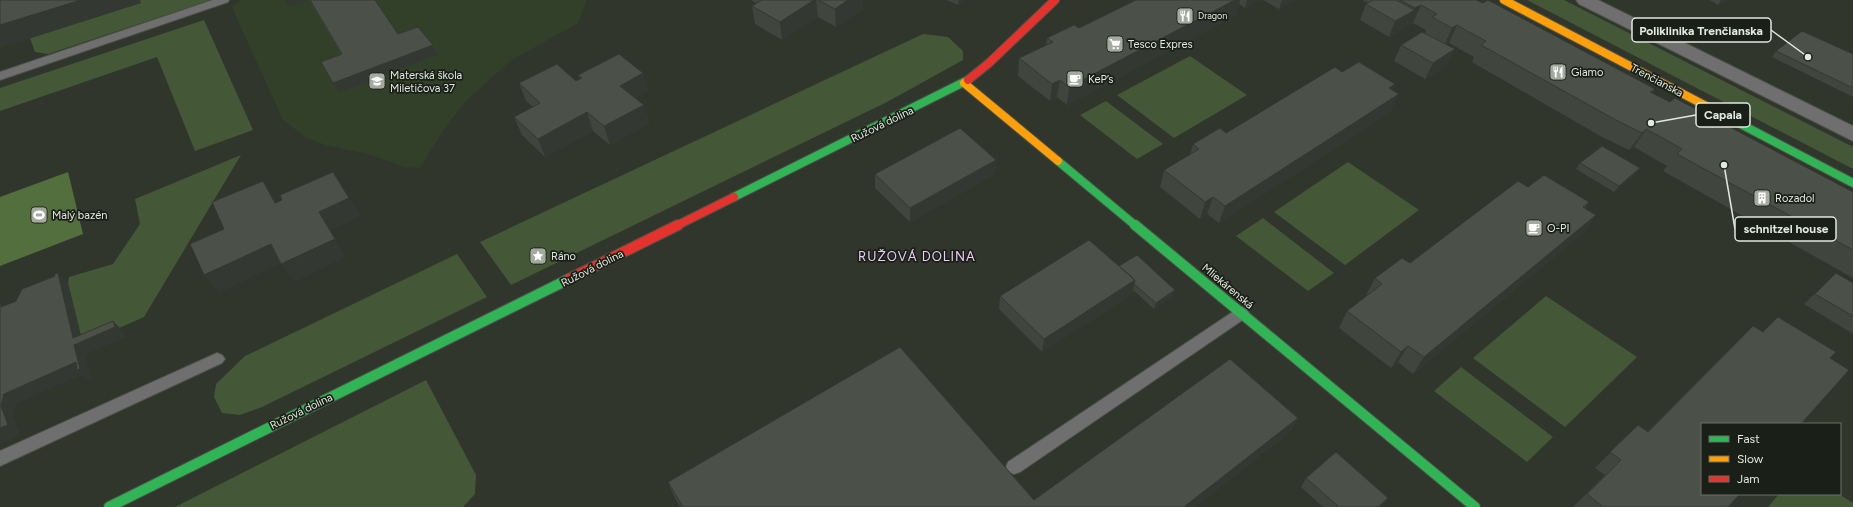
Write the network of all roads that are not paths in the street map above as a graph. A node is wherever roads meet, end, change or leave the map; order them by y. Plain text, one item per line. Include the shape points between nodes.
1 (224, 0) edge
2 (1055, 0) edge
3 (1504, 0) edge
4 (1585, 0) edge
5 (0, 76) edge
6 (964, 83) junction
7 (1853, 134) edge
8 (1853, 183) edge
9 (1242, 313) junction
10 (217, 359) dead end
11 (0, 458) edge
12 (1014, 467) dead end
13 (109, 507) edge
14 (1475, 507) edge

1 - 5 lane
2 - 6 street, Ružová dolina via 989,64
3 - 8 street, Trenčianska
4 - 7 street
6 - 9 street, Mliekárenská
6 - 13 street, Ružová dolina
9 - 12 lane
9 - 14 street, Mliekárenská
10 - 11 lane

